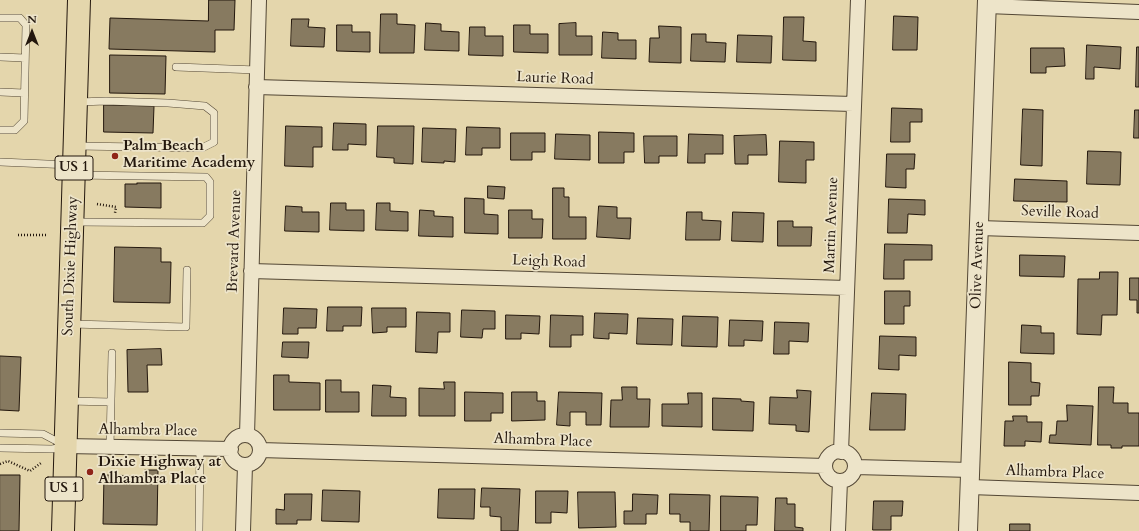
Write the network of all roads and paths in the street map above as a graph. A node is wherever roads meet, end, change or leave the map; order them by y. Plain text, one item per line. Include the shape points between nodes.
1 (79, 0) edge
2 (259, 0) edge
3 (858, 0) edge
4 (987, 3) edge
5 (1139, 12) edge
6 (0, 18) edge
7 (0, 57) edge
8 (25, 58) junction
9 (176, 68) dead end
10 (257, 70) junction
11 (256, 87) junction
12 (0, 92) edge
13 (24, 93) junction
14 (76, 102) junction
15 (853, 104) junction
16 (0, 130) edge
17 (0, 162) edge
18 (74, 162) junction
19 (97, 204) dead end
20 (115, 214) dead end
21 (73, 222) junction
22 (979, 228) junction
23 (1139, 232) edge
24 (18, 235) dead end
25 (48, 235) dead end
26 (187, 270) dead end
27 (251, 271) junction
28 (847, 288) junction
29 (69, 324) junction
30 (112, 353) dead end
31 (67, 401) junction
32 (111, 402) junction
33 (0, 433) edge
34 (247, 435) junction
35 (66, 446) junction
36 (110, 447) junction
37 (0, 448) edge
38 (200, 449) junction
39 (231, 449) junction
40 (260, 450) junction
41 (841, 452) junction
42 (0, 464) edge
43 (41, 464) dead end
44 (245, 465) junction
45 (825, 466) junction
46 (855, 467) junction
47 (970, 479) junction
48 (840, 481) junction
49 (1139, 493) edge
50 (63, 531) edge
51 (199, 531) edge
52 (243, 531) edge
53 (838, 531) edge
54 (968, 531) edge

1 - 14 main road, South Dixie Highway / US 1
2 - 10 street, Brevard Avenue
3 - 15 street, Martin Avenue
4 - 5 street
4 - 22 street, Olive Avenue
6 - 8 lane via 20,18 26,25
7 - 8 lane
8 - 13 lane
9 - 10 lane
10 - 11 street, Brevard Avenue
11 - 15 street, Laurie Road
11 - 27 street, Brevard Avenue
12 - 13 lane
13 - 16 lane via 24,121 15,130
14 - 18 main road, South Dixie Highway / US 1
14 - 18 lane via 168,102 205,106 214,113 214,142 202,148
15 - 28 street, Martin Avenue
17 - 18 lane
18 - 21 main road, South Dixie Highway / US 1
18 - 21 lane via 206,177 210,182 210,216 203,223
19 - 20 path via 116,207
21 - 29 main road, South Dixie Highway / US 1
22 - 23 street, Seville Road
22 - 47 street, Olive Avenue
24 - 25 path
26 - 29 lane via 186,327
27 - 28 street, Leigh Road
27 - 34 street, Brevard Avenue
28 - 41 street, Martin Avenue
29 - 31 main road, South Dixie Highway / US 1
30 - 32 lane
31 - 32 lane
31 - 35 main road, South Dixie Highway / US 1
32 - 36 lane
33 - 35 lane via 44,434
34 - 39 street via 234,441
34 - 40 street via 258,442
35 - 36 street, Alhambra Place
35 - 37 lane via 52,449
35 - 50 main road, South Dixie Highway / US 1
36 - 38 street, Alhambra Place
38 - 39 street, Alhambra Place
38 - 51 lane
39 - 44 street via 233,458
40 - 44 street via 260,455 254,462
40 - 45 street, Alhambra Place
41 - 45 street via 830,456
41 - 46 street via 853,458
42 - 43 path via 8,461 30,471
44 - 52 street
45 - 48 street via 828,475
46 - 47 street, Alhambra Place
46 - 48 street via 848,479
47 - 49 street, Alhambra Place
47 - 54 street, Olive Avenue
48 - 53 street

